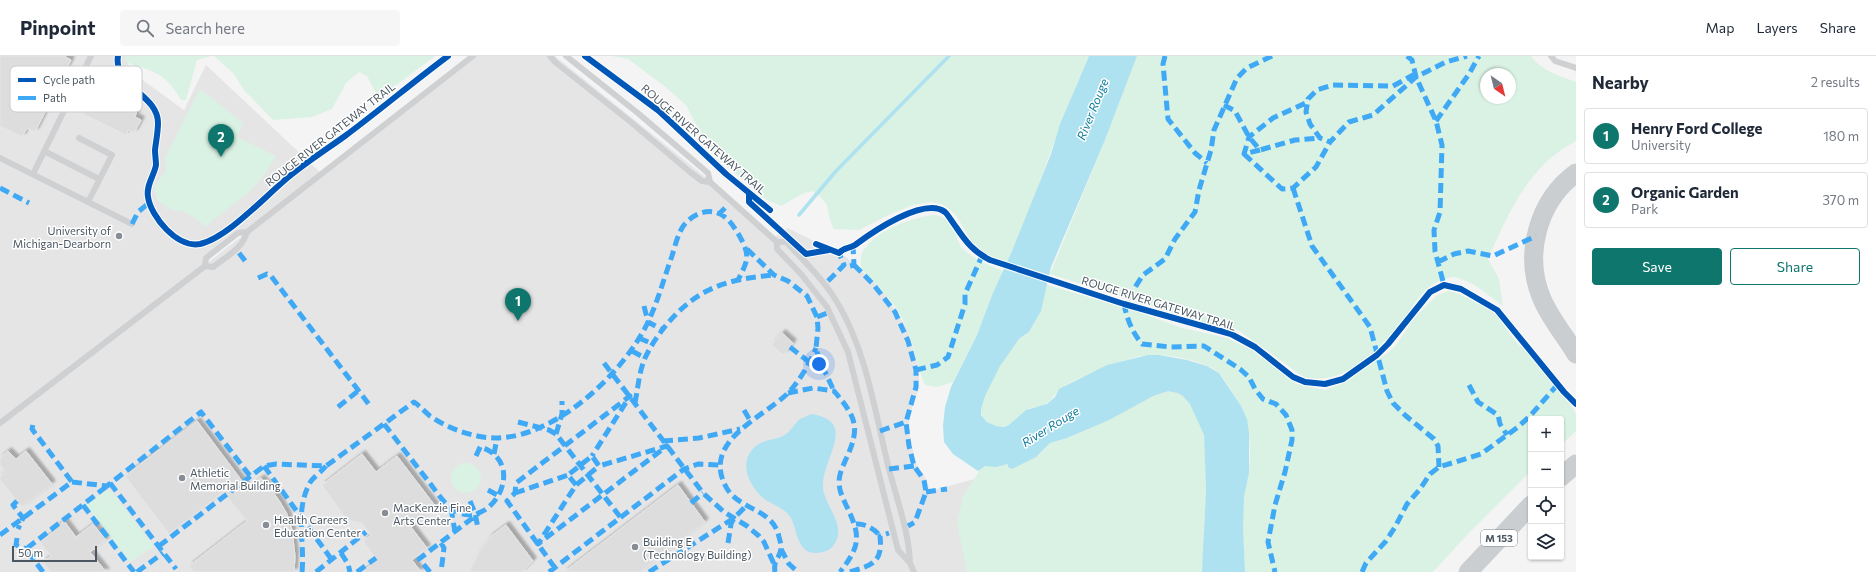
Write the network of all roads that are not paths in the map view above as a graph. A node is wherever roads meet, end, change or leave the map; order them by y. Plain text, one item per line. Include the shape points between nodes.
1 (91, 56) edge
2 (474, 56) edge
3 (550, 56) edge
4 (566, 56) edge
5 (1551, 56) edge
6 (86, 66) edge
7 (1576, 68) edge
8 (63, 112) edge
9 (79, 138) dead end
10 (44, 151) junction
11 (0, 158) edge
12 (1576, 173) edge
13 (33, 174) junction
14 (99, 179) junction
15 (710, 182) junction
16 (88, 202) junction
17 (132, 224) dead end
18 (247, 232) junction
19 (777, 242) junction
20 (205, 266) junction
21 (1576, 354) edge
22 (0, 423) edge
23 (1528, 508) edge
24 (910, 564) junction
25 (914, 572) edge
26 (1468, 572) edge

1 - 6 lane
2 - 18 lane
3 - 15 lane via 690,172 702,181
4 - 15 lane via 708,173
5 - 7 lane via 1555,61
8 - 10 lane
9 - 14 lane via 112,155
10 - 13 lane
10 - 14 lane
11 - 13 lane
12 - 21 main road via 1563,184 1546,206 1536,236 1534,262 1542,301
13 - 16 lane
14 - 16 lane
15 - 19 lane
16 - 17 lane
18 - 20 lane via 238,233 206,258
18 - 20 lane via 245,241 236,249 213,267
19 - 24 lane via 777,249 827,307 848,352 898,550
19 - 24 lane via 786,242 810,267 837,301 849,325 867,375 910,546
20 - 22 lane
23 - 26 main road, M 153
24 - 25 lane

